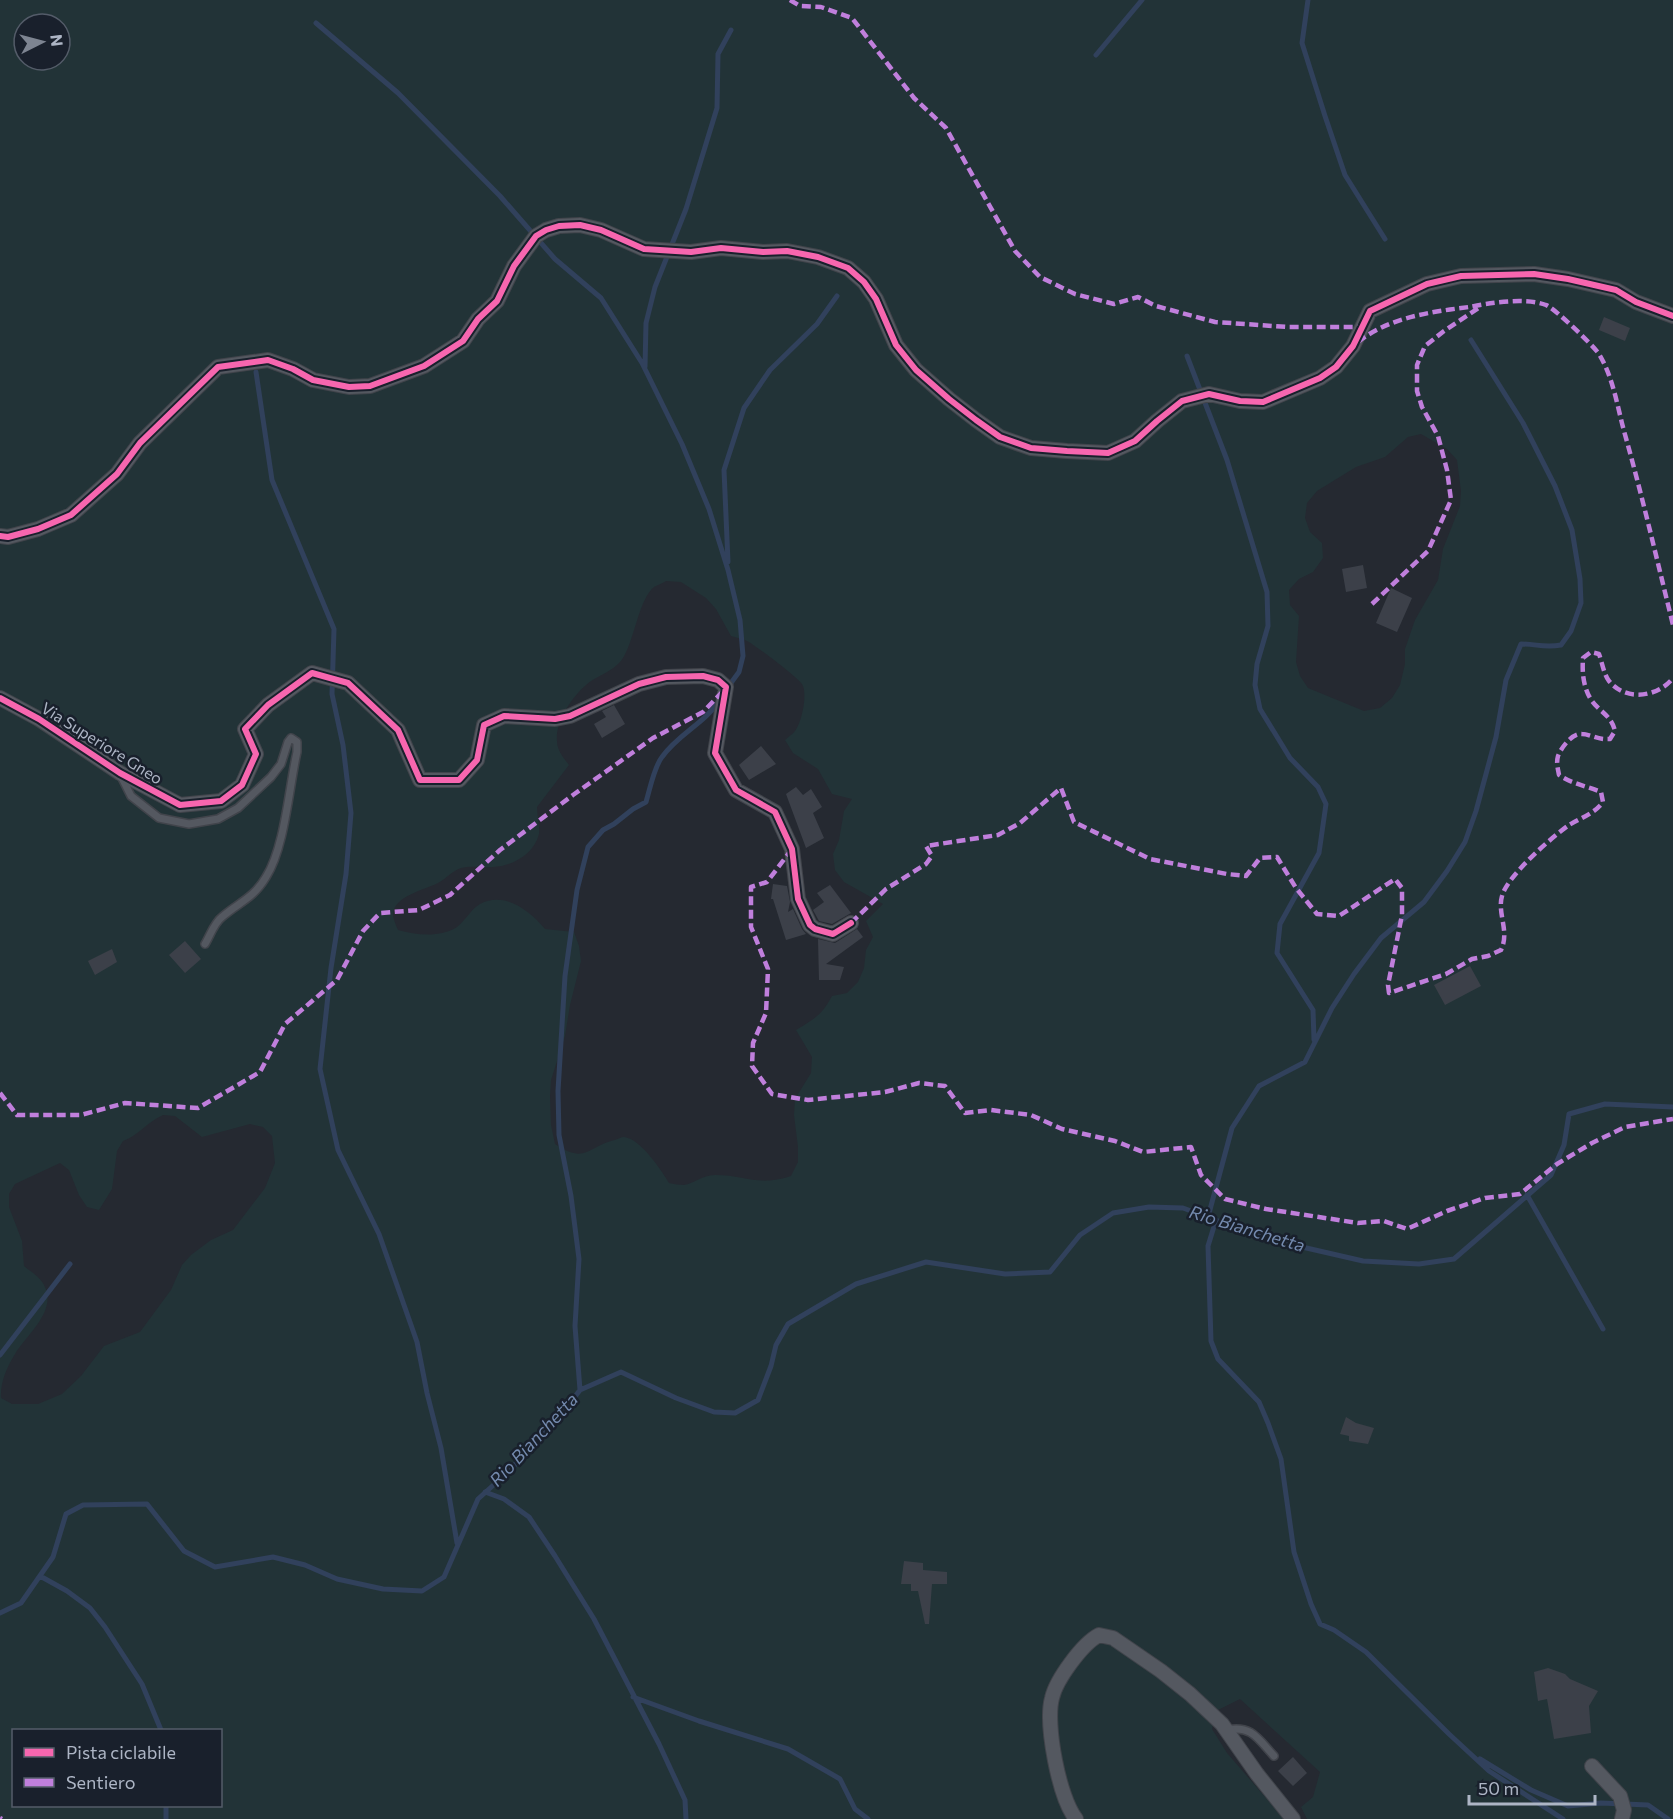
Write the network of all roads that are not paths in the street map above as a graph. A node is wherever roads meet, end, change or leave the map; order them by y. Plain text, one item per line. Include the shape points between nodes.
1 (1673, 316) edge
2 (0, 536) edge
3 (0, 699) edge
4 (120, 773) junction
5 (851, 923) dead end
6 (205, 944) dead end
7 (1227, 1730) junction
8 (1274, 1756) dead end
9 (1592, 1767) dead end
10 (1076, 1819) edge
11 (1293, 1819) edge
12 (1622, 1819) edge

1 - 2 street via 1616,290 1568,279 1534,274 1461,276 1427,284 1370,311 1353,346 1336,367 1320,378 1263,402 1209,394 1182,401 1135,441 1108,453 1066,452 1030,448 1000,437 949,399 916,370 896,345 876,299 848,268 787,251 644,249 602,230 559,226 536,236 514,266 497,301 477,319 463,341 424,366 370,386 349,387 313,380 268,360 218,367 140,443 117,474 71,515 39,529
3 - 4 street, Via Superiore Gneo via 39,719
4 - 5 street, Via Superiore Gneo via 180,805 221,801 242,785 256,754 245,729 268,705 312,673 348,683 398,730 420,780 459,780 477,760 484,724 504,716 570,716 639,684 666,677 703,676 726,687 715,753 736,790 775,812 792,849 798,899 810,925 833,934
4 - 6 lane, Via Superiore Gneo via 131,796 159,818 189,824 218,819 256,792 280,764 291,738 297,742 277,852 267,877 249,898 220,917
7 - 8 lane via 1251,1732
7 - 10 street via 1190,1694 1113,1638 1099,1635 1092,1639 1056,1686 1049,1710 1063,1795
7 - 11 street
9 - 12 street via 1620,1796

